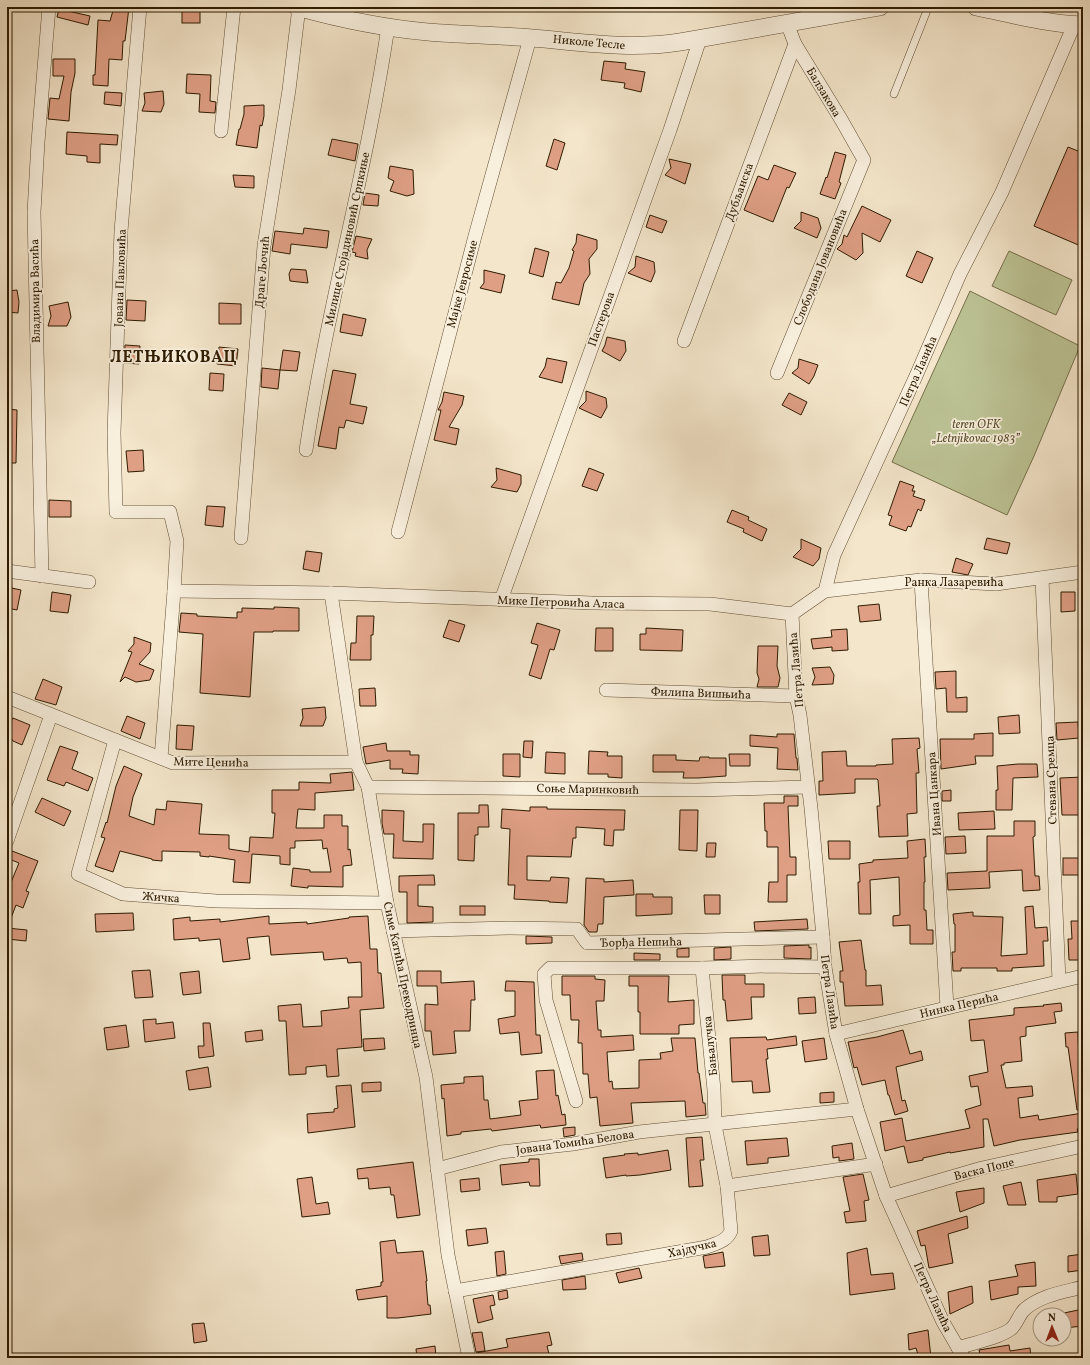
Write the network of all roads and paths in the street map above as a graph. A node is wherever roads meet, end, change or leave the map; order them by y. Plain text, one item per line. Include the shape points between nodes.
1 (50, 7) edge
2 (140, 7) edge
3 (234, 7) edge
4 (298, 7) edge
5 (880, 7) edge
6 (928, 7) edge
7 (976, 7) edge
8 (787, 23) junction
9 (1079, 25) edge
10 (388, 27) junction
11 (530, 38) junction
12 (700, 39) junction
13 (795, 44) junction
14 (894, 94) dead end
15 (221, 131) dead end
16 (864, 160) joint
17 (684, 341) dead end
18 (776, 373) dead end
19 (306, 450) dead end
20 (398, 532) dead end
21 (241, 538) dead end
22 (7, 571) edge
23 (1083, 572) edge
24 (42, 576) junction
25 (1042, 578) junction
26 (921, 580) junction
27 (89, 582) dead end
28 (174, 591) junction
29 (825, 591) junction
30 (331, 593) junction
31 (501, 600) junction
32 (792, 614) junction
33 (606, 690) dead end
34 (796, 696) junction
35 (7, 697) edge
36 (51, 715) junction
37 (115, 740) junction
38 (160, 758) junction
39 (356, 762) junction
40 (368, 787) junction
41 (808, 787) junction
42 (7, 841) edge
43 (387, 903) junction
44 (393, 930) junction
45 (824, 937) junction
46 (702, 968) junction
47 (825, 968) junction
48 (1083, 976) edge
49 (1059, 981) junction
50 (947, 1008) junction
51 (836, 1034) junction
52 (576, 1101) dead end
53 (857, 1109) junction
54 (715, 1125) junction
55 (1083, 1146) edge
56 (876, 1164) junction
57 (438, 1169) junction
58 (727, 1186) junction
59 (886, 1196) junction
60 (1083, 1287) edge
61 (455, 1291) junction
62 (961, 1353) edge
63 (469, 1358) edge

1 - 24 street, Владимира Васића via 34,218
2 - 28 street, Јована Павловића via 121,231 114,433 116,512 170,512 177,541
3 - 15 street
4 - 10 street, Николе Тесле
4 - 21 street, Драге Љочић via 264,246
5 - 8 street, Николе Тесле
6 - 14 lane
7 - 9 street
8 - 12 street, Николе Тесле
8 - 13 street, Балзакова
9 - 29 street, Петра Лазића via 1002,192 960,274 834,556
10 - 11 street, Николе Тесле
10 - 19 street, Милице Стојадиновић Српкиње via 375,106 341,262
11 - 12 street, Николе Тесле via 627,46 664,45
11 - 20 street, Мајке Јевросиме via 475,236
12 - 31 street, Пастерова via 670,130
13 - 16 street, Балзакова
13 - 17 street, Дубљанска
16 - 18 street, Слободана Јовановића
22 - 24 street
23 - 25 street, Ранка Лазаревића
24 - 27 street
25 - 26 street, Ранка Лазаревића via 996,584
25 - 49 street, Стевана Сремца
26 - 29 street, Ранка Лазаревића
26 - 50 street, Ивана Цанкара
28 - 30 street, Мике Петровића Аласа
28 - 38 street
29 - 32 street
30 - 31 street, Мике Петровића Аласа
30 - 39 street, Симе Катића Прекодринца
31 - 32 street, Мике Петровића Аласа via 710,604
32 - 34 street, Петра Лазића
33 - 34 street, Филипа Вишњића
34 - 41 street, Петра Лазића
35 - 36 street, Мите Ценића
36 - 37 street, Мите Ценића
36 - 42 street
37 - 38 street, Мите Ценића
37 - 43 street, Жичка via 78,874 123,894 216,901
38 - 39 street, Мите Ценића via 173,763
39 - 40 street, Симе Катића Прекодринца
40 - 41 street, Соње Маринковић via 688,790
40 - 43 street, Симе Катића Прекодринца
41 - 45 street, Петра Лазића
43 - 44 street, Симе Катића Прекодринца
44 - 45 street, Ђорђа Нешића via 577,929 587,943
44 - 57 street, Симе Катића Прекодринца via 426,1077
45 - 47 street, Петра Лазића
46 - 47 street
46 - 52 street via 550,968 544,974 546,1000
46 - 54 street, Бањалучка
47 - 51 street, Петра Лазића
48 - 49 street, Нинка Перића
49 - 50 street, Нинка Перића
50 - 51 street, Нинка Перића
51 - 53 street, Петра Лазића
53 - 54 street, Јована Томића Белова
53 - 56 street, Петра Лазића
54 - 57 street, Јована Томића Белова via 639,1132 573,1144 502,1152
54 - 58 street, Бањалучка
55 - 59 street, Васка Попе via 982,1168
56 - 58 street
56 - 59 street, Петра Лазића
57 - 61 street, Симе Катића Прекодринца
58 - 61 street, Хајдучка via 731,1231 729,1236 718,1242
59 - 62 street, Петра Лазића via 942,1322
60 - 62 street via 1031,1304 1023,1310 1012,1328
61 - 63 street, Симе Катића Прекодринца

